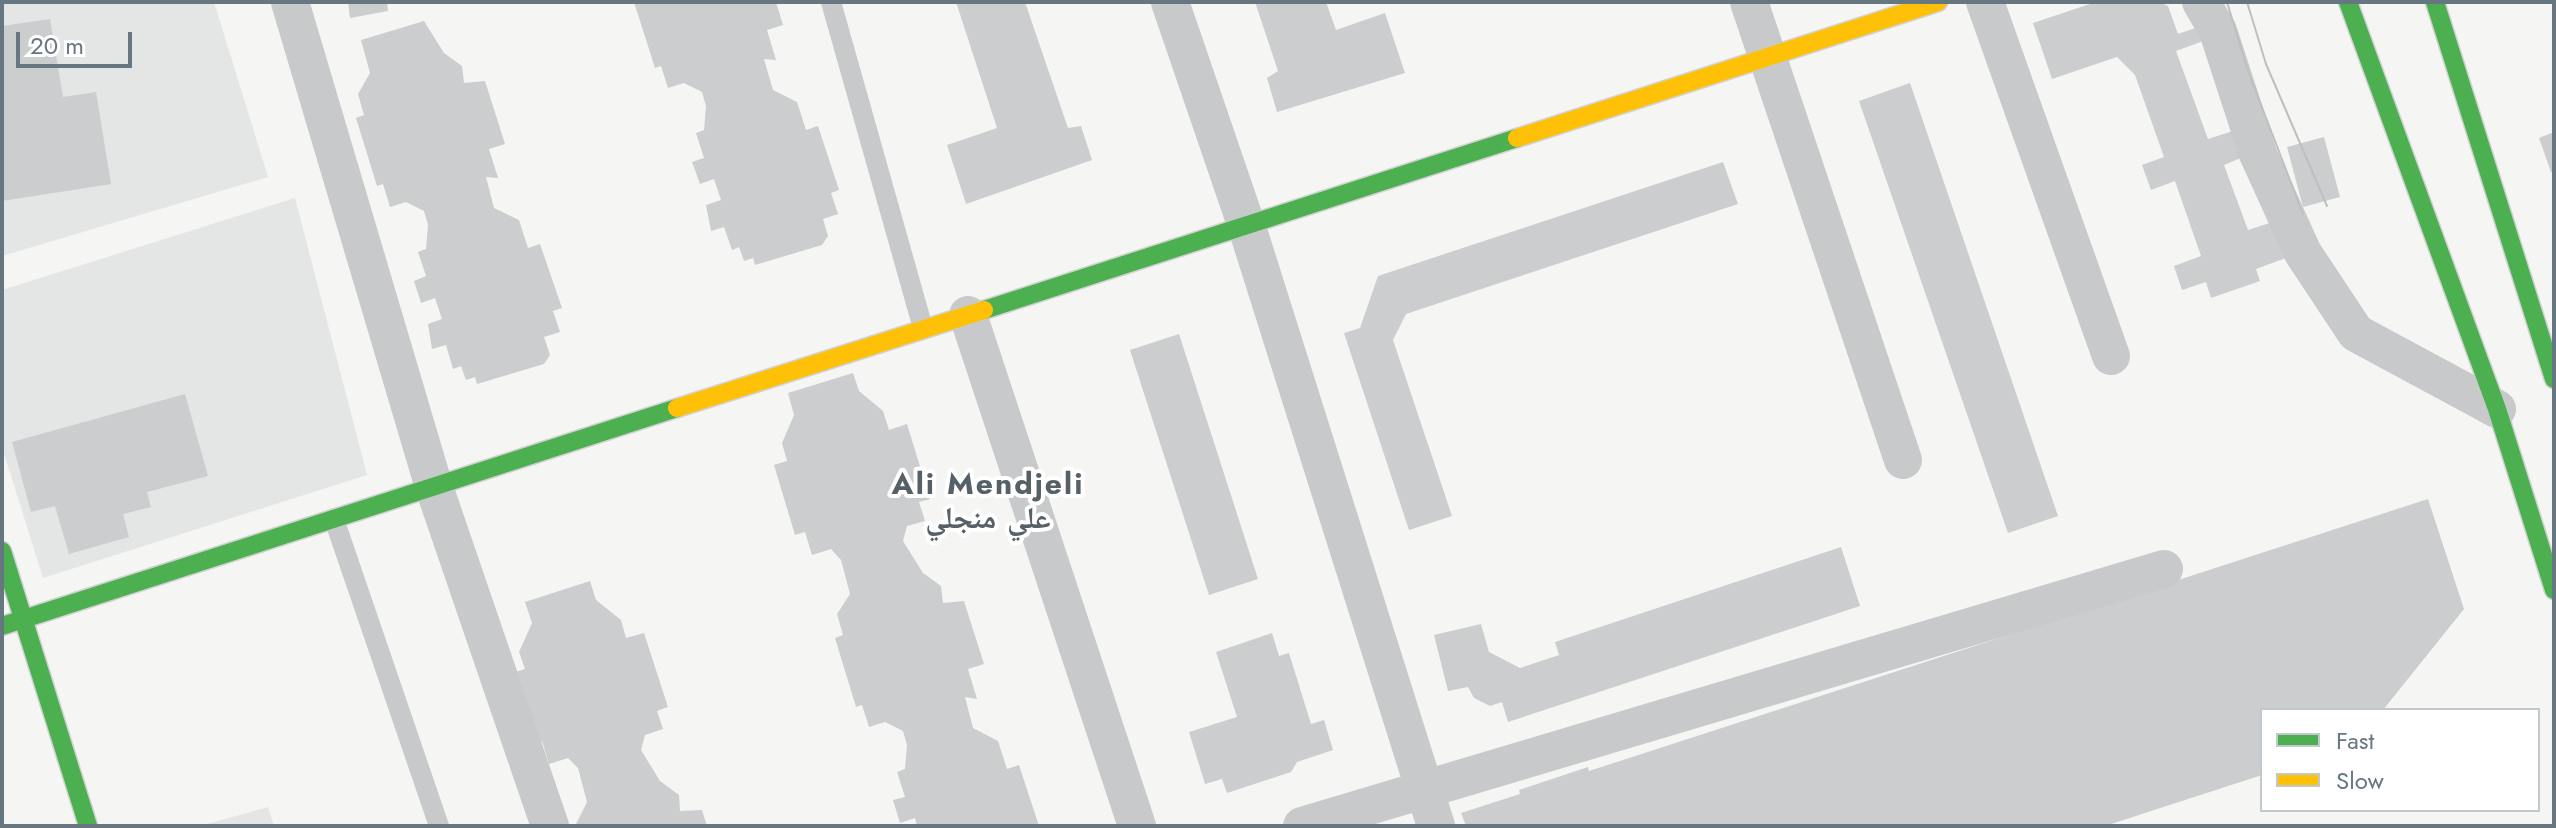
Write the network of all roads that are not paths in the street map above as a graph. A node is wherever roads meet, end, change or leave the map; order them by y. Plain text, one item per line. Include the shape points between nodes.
1 (290, 2) edge
2 (831, 2) edge
3 (1170, 2) edge
4 (1749, 2) edge
5 (1938, 2) edge
6 (1985, 2) edge
7 (2201, 2) edge
8 (2348, 2) edge
9 (2435, 2) edge
10 (1768, 56) junction
11 (1246, 224) junction
12 (968, 315) junction
13 (923, 328) junction
14 (2111, 356) dead end
15 (2554, 379) edge
16 (2497, 409) junction
17 (1903, 460) dead end
18 (434, 487) junction
19 (334, 519) junction
20 (2, 551) edge
21 (2164, 569) dead end
22 (2554, 590) edge
23 (24, 619) junction
24 (2, 626) edge
25 (1426, 790) junction
26 (88, 826) edge
27 (439, 826) edge
28 (550, 826) edge
29 (1137, 826) edge
30 (1302, 826) edge
31 (1436, 826) edge

1 - 18 street
2 - 13 lane
3 - 11 street
4 - 10 street
5 - 10 street
6 - 14 street
7 - 16 street via 2218,31 2258,154 2303,253 2356,333
8 - 16 street
9 - 15 street
10 - 11 street
10 - 17 street
11 - 12 street
11 - 25 street
12 - 13 street
12 - 29 street
13 - 18 street
16 - 22 street
18 - 19 street
18 - 28 street
19 - 23 street
19 - 27 lane
20 - 23 street
21 - 25 street
23 - 24 street
23 - 26 street
25 - 30 street
25 - 31 street

